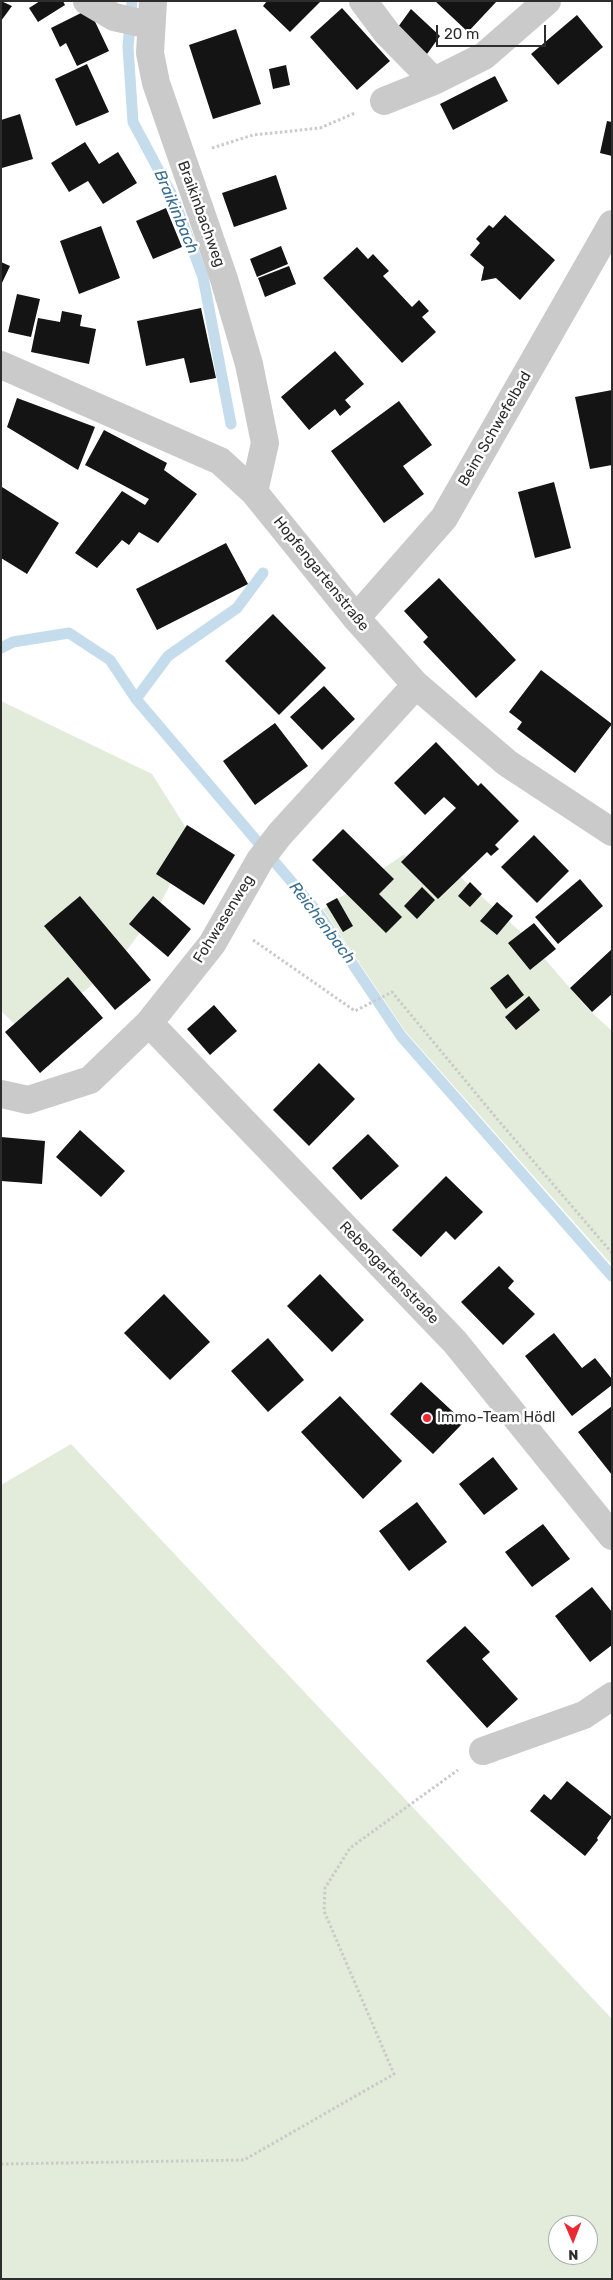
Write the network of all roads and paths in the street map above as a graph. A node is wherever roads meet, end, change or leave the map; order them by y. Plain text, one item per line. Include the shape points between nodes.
1 (86, 1) edge
2 (363, 1) edge
3 (548, 1) edge
4 (115, 9) edge
5 (152, 13) edge
6 (434, 81) junction
7 (384, 101) joint
8 (181, 158) junction
9 (612, 224) edge
10 (1, 365) edge
11 (254, 492) junction
12 (356, 618) junction
13 (416, 685) junction
14 (612, 832) edge
15 (225, 921) junction
16 (149, 1023) junction
17 (1, 1094) edge
18 (612, 1253) edge
19 (612, 1536) edge
20 (612, 1696) edge
21 (483, 1751) joint
22 (1, 2164) edge

1 - 4 street, Braikinbachweg
2 - 6 street via 387,33
3 - 6 street via 484,56
4 - 5 street, Braikinbachweg
5 - 8 street, Braikinbachweg via 150,54 156,83
6 - 7 street
7 - 8 path via 320,128 253,136
8 - 11 street, Braikinbachweg via 224,279 249,364 265,443
9 - 12 street, Beim Schwefelbad via 444,518
10 - 11 street, Hopfengartenstraße via 220,461
11 - 12 street, Hopfengartenstraße
12 - 13 street, Hopfengartenstraße
13 - 14 street, Hopfengartenstraße via 507,763
13 - 15 street, Fohwasenweg via 280,834 260,860
15 - 16 street, Fohwasenweg via 212,944
15 - 18 path via 355,1011 392,992
16 - 17 street, Fohwasenweg via 90,1080 28,1100
16 - 19 street, Rebengartenstraße via 455,1342
20 - 21 street via 584,1715
21 - 22 path via 350,1848 325,1888 324,1911 394,2074 244,2160

